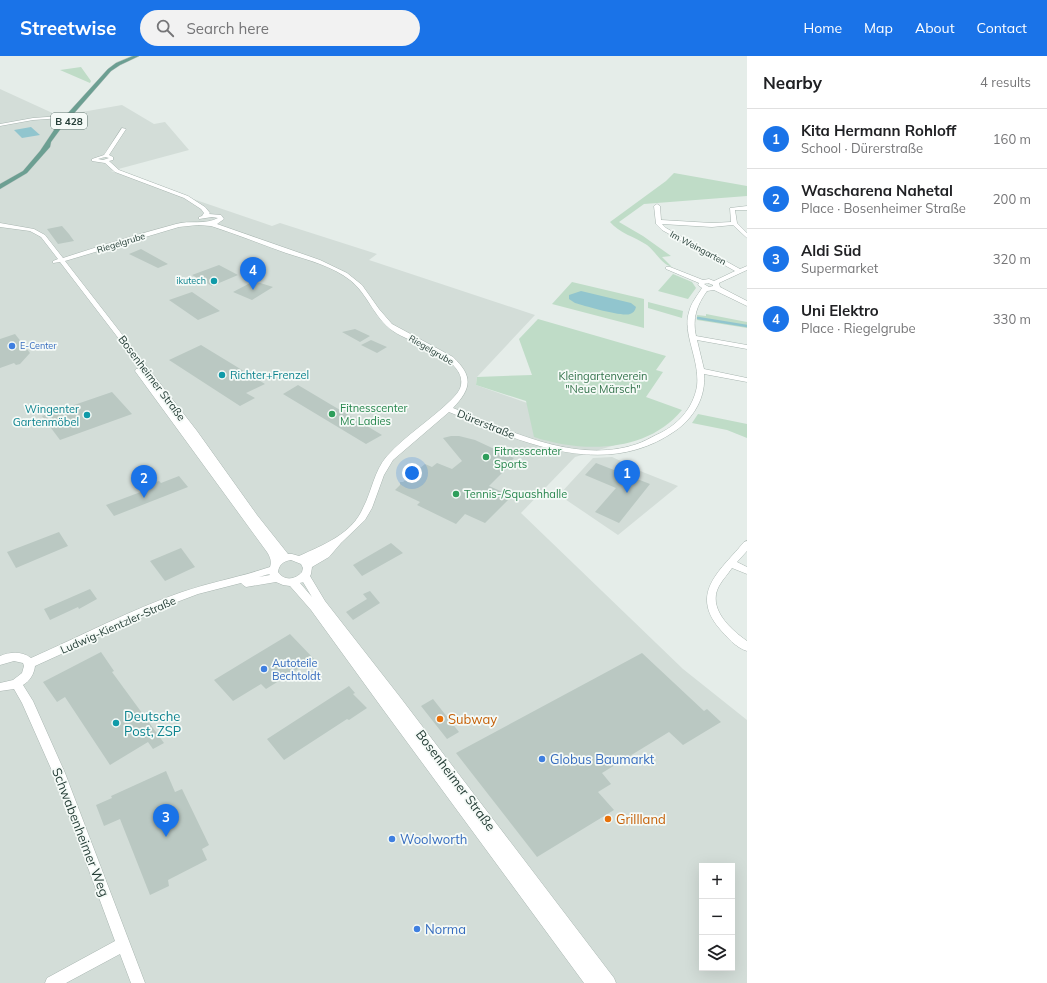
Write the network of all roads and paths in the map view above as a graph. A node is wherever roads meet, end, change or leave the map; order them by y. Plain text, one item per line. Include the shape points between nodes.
1 (137, 56) edge
2 (93, 90) junction
3 (71, 113) junction
4 (50, 118) junction
5 (62, 123) junction
6 (0, 125) edge
7 (124, 129) dead end
8 (43, 151) junction
9 (0, 187) edge
10 (657, 206) dead end
11 (747, 208) edge
12 (205, 216) junction
13 (660, 222) junction
14 (734, 223) junction
15 (186, 224) junction
16 (212, 224) junction
17 (0, 225) edge
18 (747, 236) edge
19 (58, 261) junction
20 (668, 268) dead end
21 (744, 269) edge
22 (704, 285) junction
23 (715, 285) junction
24 (747, 304) edge
25 (692, 337) junction
26 (747, 347) edge
27 (701, 371) junction
28 (747, 380) edge
29 (447, 408) junction
30 (747, 544) edge
31 (286, 558) junction
32 (304, 562) junction
33 (732, 564) junction
34 (275, 570) junction
35 (747, 570) edge
36 (305, 576) junction
37 (293, 582) junction
38 (747, 647) edge
39 (1, 658) edge
40 (29, 664) junction
41 (17, 684) junction
42 (0, 687) edge
43 (124, 944) junction
44 (52, 983) edge
45 (138, 983) edge
46 (593, 983) edge
47 (609, 983) edge

1 - 2 main road, B 428 via 113,68
2 - 3 main road, B 428
2 - 8 main road, B 428 via 53,142
3 - 4 street
3 - 5 main road, B 428
4 - 5 street via 60,119
4 - 6 street
5 - 8 main road, B 428
7 - 12 street via 107,159 117,170 186,197 202,208 207,213
8 - 9 main road, B 428 via 24,172
10 - 13 street, Im Weingarten
11 - 14 street via 732,209
12 - 15 street, Riegelgrube
12 - 16 street via 219,216 221,219
13 - 14 street, Im Weingarten via 712,225
13 - 21 street, Im Weingarten via 664,229
14 - 18 street
15 - 16 street, Riegelgrube
15 - 19 street, Riegelgrube
16 - 29 street, Riegelgrube via 312,259 352,279 382,319 396,330 453,360 462,370 464,390
17 - 19 street, Bosenheimer Straße via 39,233
19 - 31 street, Bosenheimer Straße via 106,317
19 - 34 street, Bosenheimer Straße via 270,550 275,558
20 - 22 street
21 - 23 street
22 - 23 street
22 - 25 street, Dürerstraße via 692,308
23 - 24 street
25 - 26 street
25 - 27 street, Dürerstraße
27 - 28 street
27 - 29 street, Dürerstraße via 697,399 686,419 661,437 644,445 614,452 578,452 552,447 515,436
29 - 32 street, Riegelgrube via 389,459 381,471 367,509 356,526 327,554
30 - 33 street
31 - 32 street
31 - 34 street
32 - 36 street via 307,573
33 - 35 street
33 - 38 street via 714,586 711,601 714,611 727,631
34 - 37 street via 284,582
34 - 40 street, Ludwig-Kientzler-Straße via 186,595
36 - 37 street
36 - 47 street, Bosenheimer Straße via 321,604
37 - 46 street, Bosenheimer Straße via 315,607
39 - 40 street via 19,657 27,660
40 - 41 street via 28,674
41 - 42 street
41 - 43 street, Schwabenheimer Weg via 59,773
43 - 44 street
43 - 45 street, Schwabenheimer Weg

